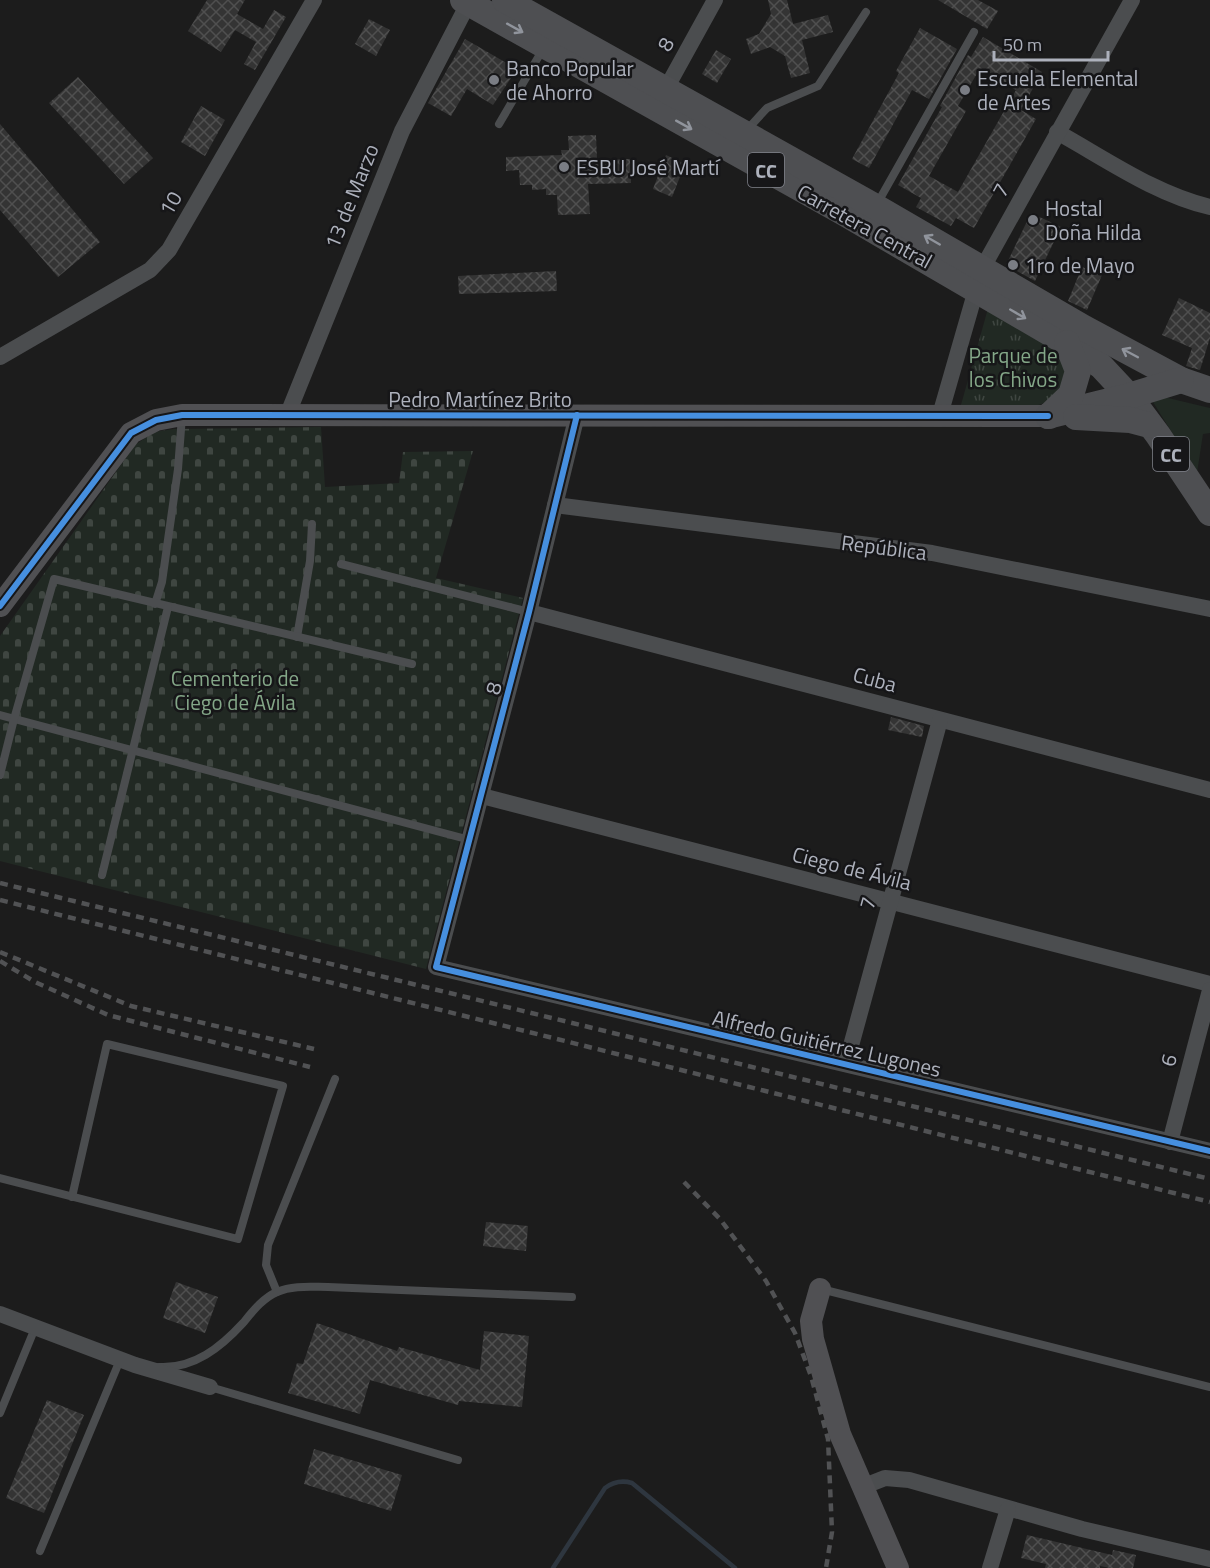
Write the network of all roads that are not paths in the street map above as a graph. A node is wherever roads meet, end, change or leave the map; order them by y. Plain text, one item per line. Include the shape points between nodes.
1 (505, 0) edge
2 (715, 0) edge
3 (1132, 0) edge
4 (467, 1) edge
5 (312, 2) edge
6 (866, 12) dead end
7 (974, 32) dead end
8 (545, 45) junction
9 (659, 100) junction
10 (499, 124) dead end
11 (1057, 132) junction
12 (743, 134) junction
13 (876, 207) junction
14 (1210, 207) edge
15 (980, 279) junction
16 (1067, 343) junction
17 (0, 357) edge
18 (1181, 380) junction
19 (1210, 390) edge
20 (1129, 396) junction
21 (940, 415) junction
22 (182, 416) junction
23 (287, 416) junction
24 (577, 416) junction
25 (1048, 416) junction
26 (1149, 425) junction
27 (555, 506) junction
28 (1210, 513) edge
29 (312, 524) dead end
30 (341, 564) dead end
31 (155, 604) junction
32 (0, 606) edge
33 (168, 607) junction
34 (1210, 609) edge
35 (529, 612) junction
36 (297, 637) junction
37 (412, 664) dead end
38 (0, 715) edge
39 (14, 719) junction
40 (940, 720) junction
41 (134, 751) junction
42 (0, 775) edge
43 (1210, 790) edge
44 (482, 796) junction
45 (471, 840) junction
46 (102, 875) dead end
47 (891, 901) junction
48 (436, 966) joint
49 (1210, 984) edge
50 (1210, 990) edge
51 (846, 1064) junction
52 (335, 1079) dead end
53 (1170, 1142) junction
54 (1210, 1151) edge
55 (0, 1178) edge
56 (72, 1197) junction
57 (820, 1289) joint
58 (277, 1292) junction
59 (572, 1297) dead end
60 (0, 1314) edge
61 (35, 1328) junction
62 (128, 1363) junction
63 (1210, 1387) edge
64 (210, 1388) joint
65 (0, 1413) edge
66 (458, 1460) dead end
67 (862, 1487) junction
68 (1008, 1509) junction
69 (40, 1551) dead end
70 (1210, 1559) edge
71 (898, 1568) edge
72 (990, 1568) edge

1 - 9 main road, Carretera Central / CC
2 - 9 street, 8
3 - 11 street, 7
4 -> 8 main road, Carretera Central / CC
4 - 23 street, 13 de Marzo via 402,131
5 - 17 street, 10 via 169,250 150,270
6 - 12 lane via 818,86 767,108
7 - 13 lane
8 - 9 main road, Carretera Central / CC
8 - 10 lane
9 - 12 main road, Carretera Central / CC
9 -> 15 main road, Carretera Central / CC
11 - 14 street via 1154,186
11 - 15 street, 7
12 - 13 main road, Carretera Central / CC
15 -> 13 main road, Carretera Central / CC
15 -> 16 main road, Carretera Central / CC
18 -> 15 main road, Carretera Central / CC
15 - 21 street, 7
16 - 20 main road, Carretera Central / CC via 1101,366
16 - 25 main road via 1078,371 1071,395
18 - 19 main road, CC
18 - 20 main road
20 - 25 main road
20 - 26 main road, CC
21 - 24 street, Pedro Martínez Brito
21 - 25 street, Pedro Martínez Brito
22 - 23 street, Pedro Martínez Brito
22 - 31 lane via 162,582
22 - 32 street, Pedro Martínez Brito via 156,420 131,433
23 - 24 street, Pedro Martínez Brito
24 - 27 street, 8
25 - 26 main road via 1130,420
26 - 28 main road, CC
27 - 34 street, República via 932,552
27 - 35 street, 8
29 - 36 lane
30 - 35 lane
31 - 33 lane
31 - 39 lane via 54,579
33 - 36 lane
33 - 41 lane
35 - 40 street, Cuba
35 - 44 street, 8
36 - 37 lane
38 - 39 lane
39 - 41 lane
39 - 42 lane
40 - 43 street, Cuba
40 - 47 street, 7
41 - 45 lane
41 - 46 lane
44 - 45 street, 8
44 - 47 street, Ciego de Ávila
45 - 48 street, 8
47 - 49 street, Ciego de Ávila
47 - 51 street, 7
48 - 51 street, Alfredo Guitiérrez Lugones
50 - 53 street, 6
51 - 53 street, Alfredo Guitiérrez Lugones
52 - 58 lane via 268,1245 266,1265
53 - 54 street, Alfredo Guitiérrez Lugones
55 - 56 lane
56 - 56 lane via 238,1239 283,1086 107,1044
57 - 63 lane
57 - 67 street via 811,1321 813,1339 840,1434
58 - 59 lane via 295,1287 328,1287
58 - 62 lane via 203,1358 181,1366
60 - 61 street
61 - 62 street
61 - 65 lane
62 - 64 street
62 - 69 lane
64 - 66 lane
67 - 68 street via 885,1478 909,1480
67 - 71 street
68 - 70 street
68 - 72 street

